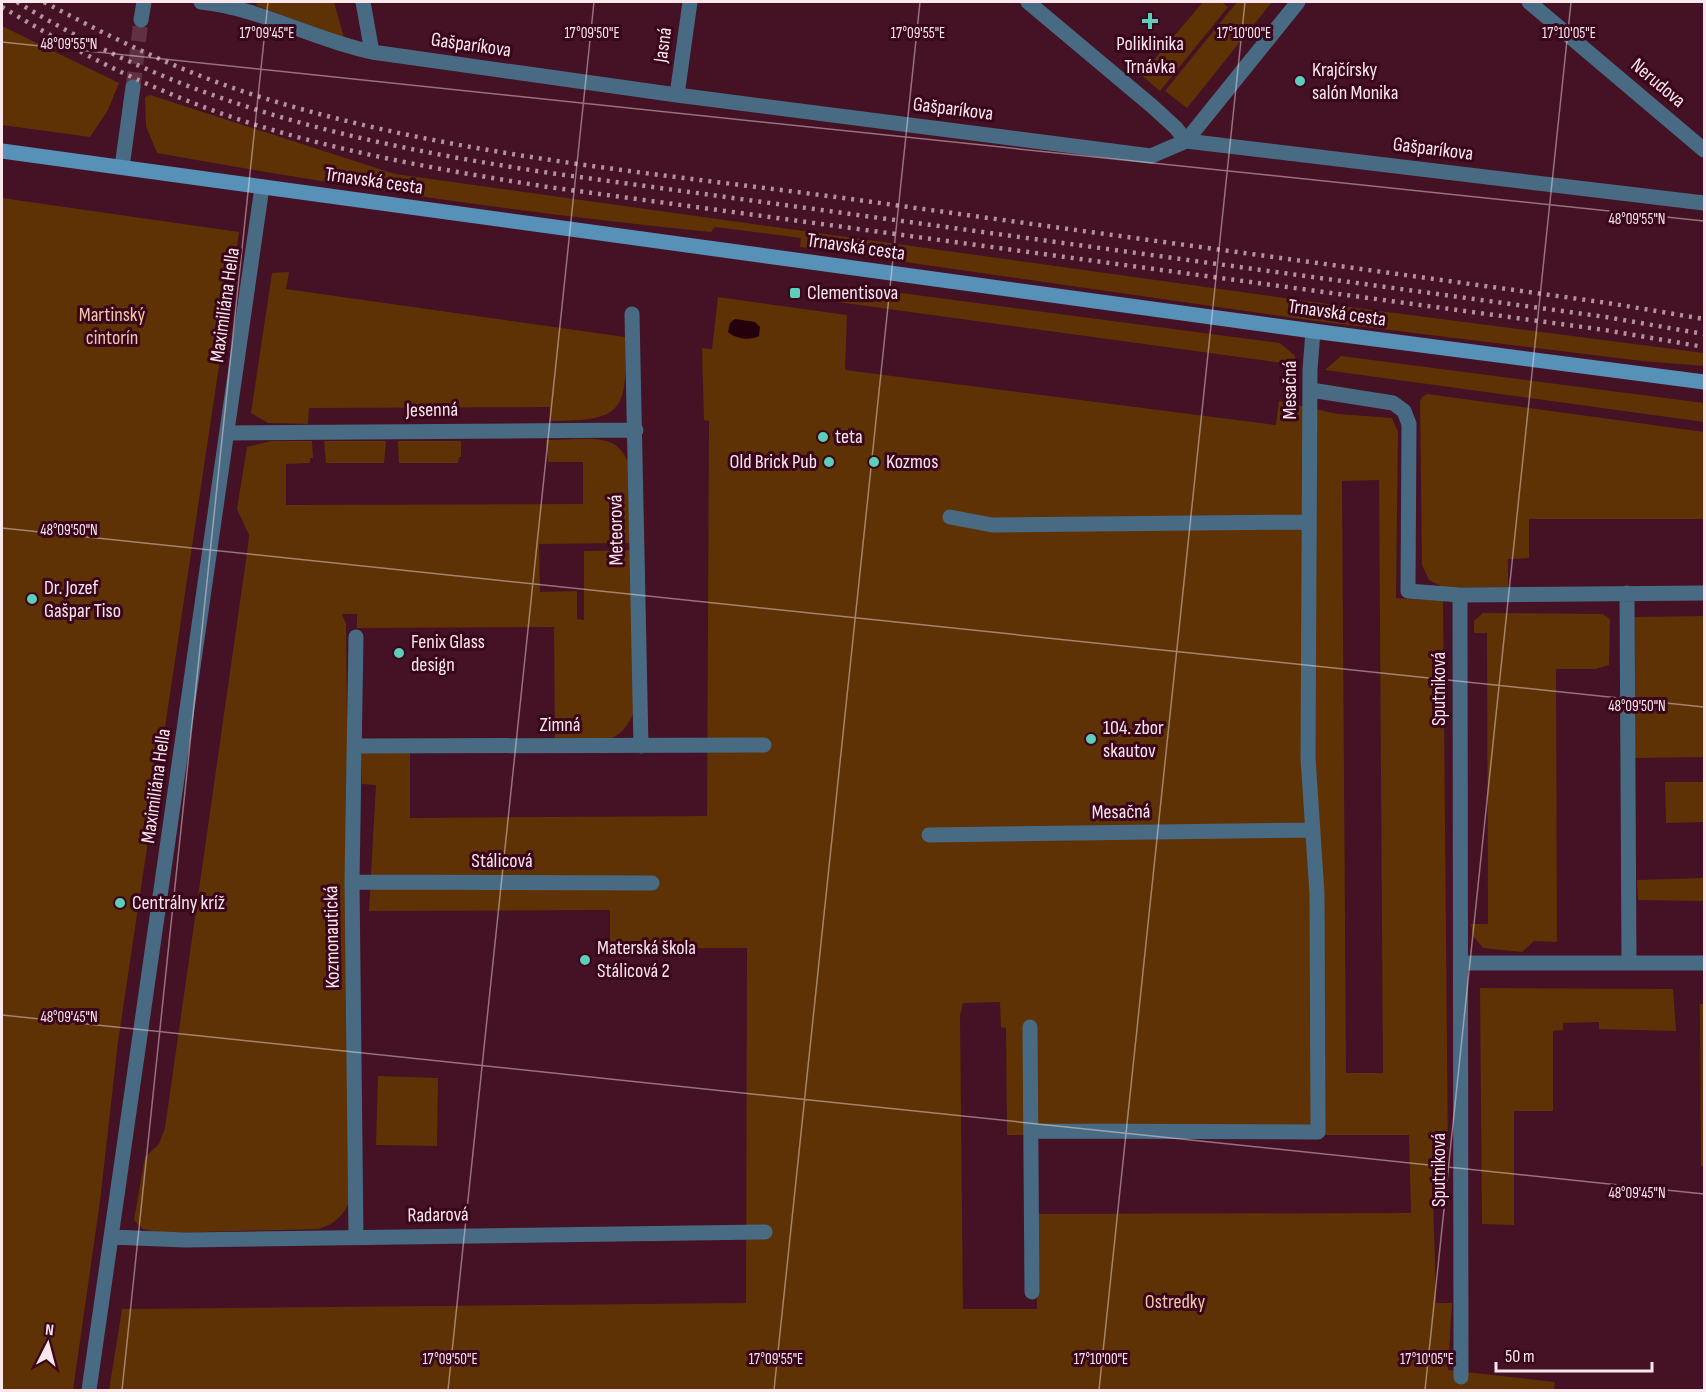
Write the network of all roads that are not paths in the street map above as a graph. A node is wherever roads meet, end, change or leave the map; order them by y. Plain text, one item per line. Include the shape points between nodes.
1 (144, 2) edge
2 (201, 2) edge
3 (363, 2) edge
4 (690, 2) edge
5 (1028, 2) edge
6 (1298, 2) edge
7 (1529, 2) edge
8 (236, 4) edge
9 (141, 20) tunnel mouth
10 (372, 52) junction
11 (133, 87) tunnel mouth
12 (677, 95) junction
13 (1186, 141) junction
14 (1704, 150) edge
15 (2, 151) edge
16 (122, 167) junction
17 (262, 187) junction
18 (1704, 203) edge
19 (632, 314) dead end
20 (1313, 331) junction
21 (1704, 382) edge
22 (1311, 390) junction
23 (636, 430) junction
24 (228, 433) junction
25 (950, 517) dead end
26 (1309, 522) junction
27 (1627, 593) junction
28 (1704, 593) edge
29 (1460, 595) junction
30 (356, 637) dead end
31 (764, 744) dead end
32 (356, 746) junction
33 (641, 746) junction
34 (1313, 830) junction
35 (929, 836) dead end
36 (352, 882) junction
37 (652, 883) dead end
38 (1461, 963) junction
39 (1629, 963) junction
40 (1704, 963) edge
41 (1030, 1027) dead end
42 (1031, 1131) junction
43 (765, 1233) dead end
44 (111, 1237) junction
45 (356, 1237) junction
46 (1032, 1292) dead end
47 (1461, 1377) dead end
48 (89, 1390) edge

1 - 9 street
2 - 8 street, Gašparíkova
3 - 10 street
4 - 12 street, Jasná
5 - 13 street via 1152,106
6 - 13 street
7 - 14 street, Nerudova
8 - 10 street, Gašparíkova via 339,45
10 - 12 street, Gašparíkova
11 - 16 street
12 - 13 street, Gašparíkova via 1151,156
13 - 18 street, Gašparíkova
15 - 16 main road, Trnavská cesta
16 - 17 main road, Trnavská cesta
17 - 20 main road, Trnavská cesta
17 - 24 street, Maximiliána Hella
19 - 23 street, Meteorová
20 - 21 main road, Trnavská cesta
20 - 22 street, Mesačná
22 - 26 street, Mesačná
22 - 29 street via 1389,402 1404,411 1409,424 1408,591
23 - 24 street, Jesenná
23 - 33 street, Meteorová
24 - 44 street, Maximiliána Hella
25 - 26 street via 992,525
26 - 34 street, Mesačná via 1308,758
27 - 28 street
27 - 29 street
27 - 39 street
29 - 38 street, Sputniková
30 - 32 street, Kozmonautická
31 - 33 street, Zimná
32 - 33 street, Zimná
32 - 36 street, Kozmonautická
34 - 35 street, Mesačná
34 - 42 street, Mesačná via 1318,1132
36 - 37 street, Stálicová
36 - 45 street, Kozmonautická
38 - 39 street
38 - 47 street, Sputniková
39 - 40 street
41 - 42 street
42 - 46 street
43 - 45 street, Radarová
44 - 45 street, Radarová
44 - 48 street, Maximiliána Hella

